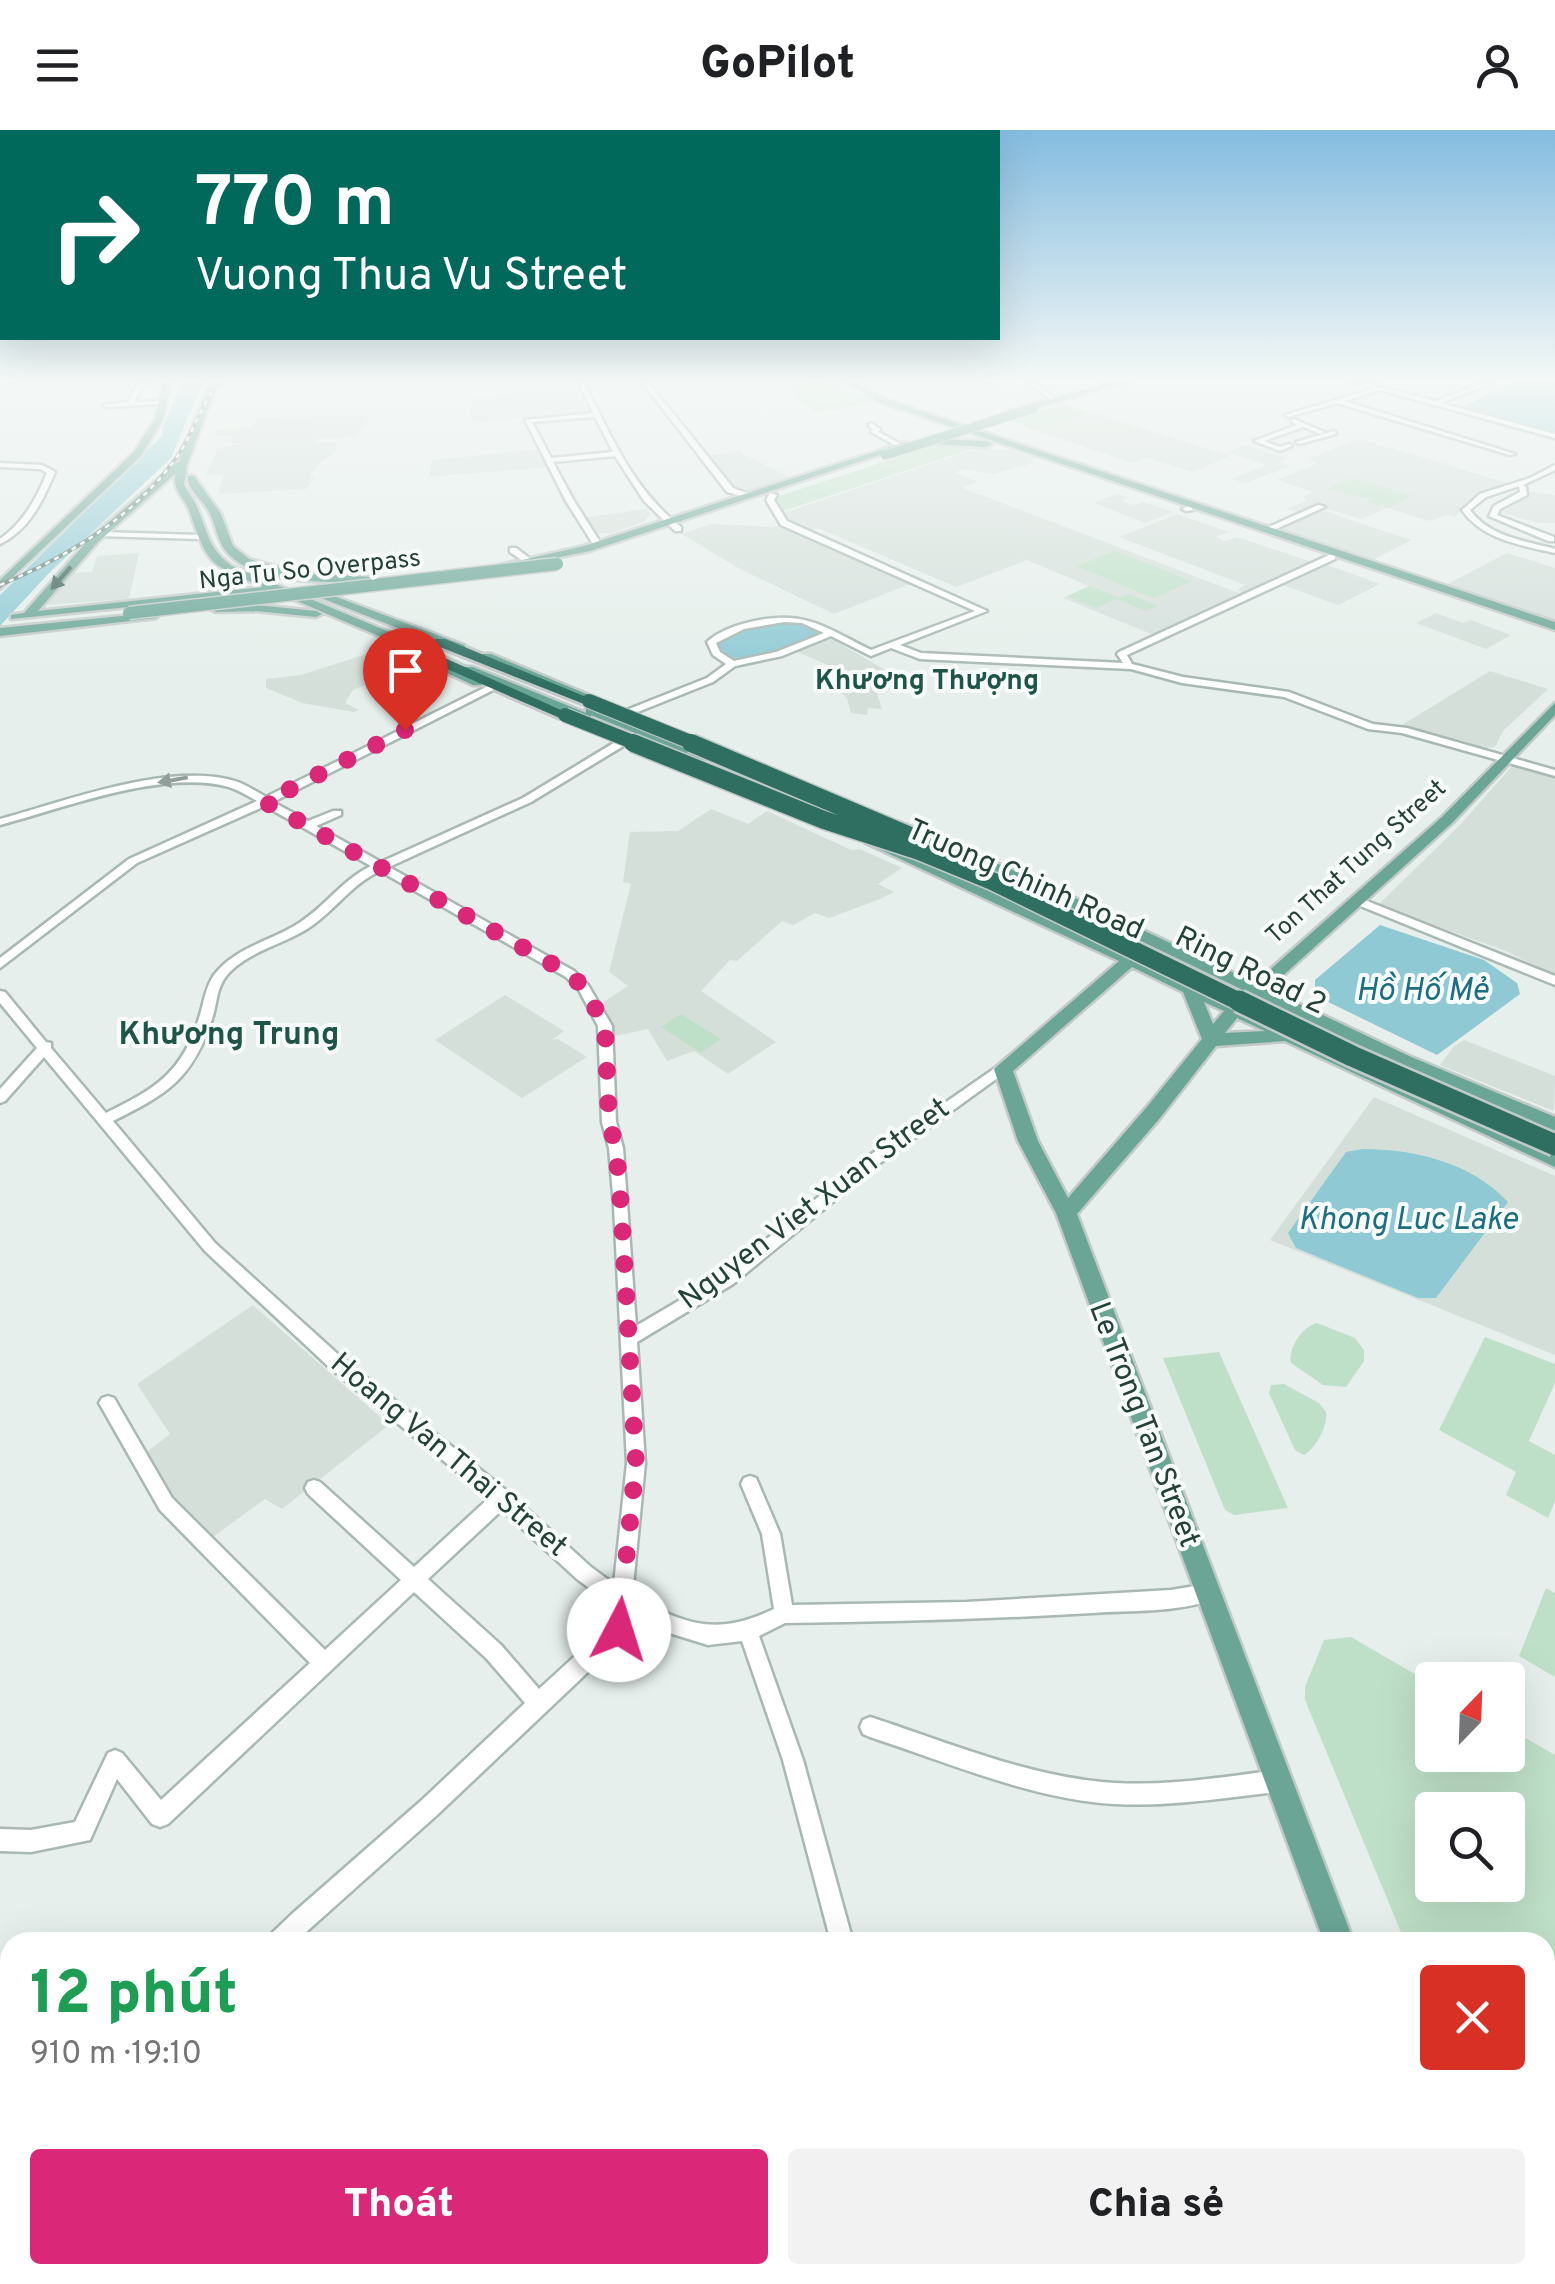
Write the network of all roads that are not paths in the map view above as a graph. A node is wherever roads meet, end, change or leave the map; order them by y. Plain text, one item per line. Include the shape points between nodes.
1 (46, 483) edge
2 (112, 483) edge
3 (160, 483) edge
4 (180, 483) edge
5 (190, 483) edge
6 (561, 483) edge
7 (633, 483) edge
8 (724, 483) edge
9 (792, 483) edge
10 (807, 483) edge
11 (1114, 483) edge
12 (1120, 483) edge
13 (1529, 483) edge
14 (1522, 487) junction
15 (773, 495) junction
16 (746, 496) junction
17 (210, 504) junction
18 (193, 506) junction
19 (1319, 507) dead end
20 (654, 510) junction
21 (701, 512) junction
22 (674, 525) junction
23 (652, 527) junction
24 (1267, 529) junction
25 (100, 534) junction
26 (199, 537) junction
27 (0, 539) edge
28 (1555, 540) edge
29 (596, 549) junction
30 (513, 550) dead end
31 (1555, 551) edge
32 (1332, 556) junction
33 (528, 562) junction
34 (556, 562) junction
35 (251, 565) junction
36 (228, 568) junction
37 (358, 581) junction
38 (1418, 583) junction
39 (0, 586) edge
40 (278, 589) junction
41 (372, 591) junction
42 (222, 599) junction
43 (357, 605) junction
44 (29, 614) junction
45 (338, 616) junction
46 (0, 618) edge
47 (1555, 630) edge
48 (7, 631) edge
49 (829, 634) junction
50 (440, 642) junction
51 (894, 646) junction
52 (413, 649) junction
53 (732, 664) junction
54 (1129, 666) junction
55 (490, 688) junction
56 (1555, 707) edge
57 (627, 713) junction
58 (620, 743) junction
59 (1502, 758) junction
60 (1555, 773) edge
61 (265, 802) junction
62 (336, 813) dead end
63 (874, 816) junction
64 (0, 822) edge
65 (308, 826) junction
66 (852, 834) junction
67 (922, 848) junction
68 (978, 860) junction
69 (379, 866) junction
70 (954, 877) junction
71 (1357, 901) junction
72 (1132, 960) junction
73 (0, 964) edge
74 (1278, 968) junction
75 (1212, 969) junction
76 (1555, 981) edge
77 (1190, 988) junction
78 (1254, 990) junction
79 (0, 995) edge
80 (1294, 1009) junction
81 (1234, 1010) junction
82 (1285, 1036) junction
83 (1211, 1040) junction
84 (46, 1046) junction
85 (1002, 1069) junction
86 (0, 1098) edge
87 (106, 1120) junction
88 (1555, 1124) edge
89 (1555, 1134) edge
90 (1555, 1145) edge
91 (1555, 1160) edge
92 (1066, 1213) junction
93 (627, 1340) junction
94 (108, 1403) dead end
95 (750, 1484) dead end
96 (314, 1488) dead end
97 (502, 1498) junction
98 (412, 1580) junction
99 (1207, 1593) junction
100 (624, 1602) junction
101 (784, 1614) junction
102 (748, 1631) junction
103 (324, 1663) junction
104 (537, 1702) junction
105 (870, 1727) dead end
106 (1277, 1781) junction
107 (0, 1840) edge
108 (288, 1932) edge
109 (839, 1932) edge
110 (1335, 1932) edge

1 - 27 street via 31,514
2 - 39 main road
3 - 25 main road
4 - 18 main road
5 - 17 main road
6 - 29 street
7 - 20 street
8 - 16 street
9 - 16 main road
10 - 15 main road
11 - 24 main road
12 - 24 main road
13 - 14 street
14 - 28 street via 1524,493 1493,516
14 - 31 street via 1482,496 1467,506 1467,514 1499,534
15 - 22 main road
15 - 51 street via 784,523 983,611
16 - 21 main road
17 - 18 main road
17 - 35 main road via 222,538
18 - 26 main road
19 - 24 street
20 - 21 main road
20 - 22 street
20 - 23 main road
21 - 22 main road
22 - 23 main road
22 - 29 main road
23 - 29 main road
24 - 32 main road
24 - 38 main road
25 - 26 street
25 -> 44 main road
26 - 36 main road
29 - 33 main road
29 - 34 main road, Nga Tu So Overpass
29 - 34 main road, Nga Tu So Overpass
29 - 41 main road via 524,573
30 - 33 street
32 - 38 main road
32 - 54 street via 1122,654
33 - 37 main road
34 - 48 main road, Nga Tu So Overpass, bridge
35 - 37 main road
35 - 43 main road via 328,587
36 - 40 main road, Truong Chinh Road
36 - 42 main road via 243,583
37 - 41 main road via 350,588
38 - 47 main road
38 - 47 main road
40 - 42 main road
40 - 43 main road, Truong Chinh Road
40 - 45 main road, Truong Chinh Road
41 - 43 main road via 354,595
42 - 44 main road
42 - 45 main road
42 - 48 main road
43 - 50 main road, Truong Chinh Road
44 - 48 main road
45 - 52 main road, Truong Chinh Road
46 - 48 main road
49 - 51 street via 871,654
49 - 53 street
49 - 53 street via 792,619 717,636 711,642 716,653
50 - 57 main road, Truong Chinh Road
50 - 63 main road, Truong Chinh Road via 444,650 834,809
50 - 67 highway, bridge via 849,807
51 - 54 street via 920,656
52 - 55 main road, Truong Chinh Road
52 - 66 main road, Truong Chinh Road via 819,814
52 - 67 highway, bridge via 824,820
53 - 57 street via 719,676
54 - 59 street via 1286,694 1371,728
55 - 58 main road, Truong Chinh Road
55 - 61 street
56 - 59 main road, Ton That Tung Street
57 - 63 main road, Truong Chinh Road
58 - 66 main road, Truong Chinh Road
58 - 69 street via 527,800
59 - 60 street
59 - 71 main road, Ton That Tung Street via 1447,820
61 -> 64 street via 210,778 179,778
61 - 65 street
61 - 73 street via 125,866
62 - 65 street
63 - 68 main road, Truong Chinh Road
65 - 69 street
66 - 70 main road, Truong Chinh Road
67 - 89 highway, Ring Road 2, bridge
67 - 90 highway, Ring Road 2, bridge via 1352,1056
68 - 70 main road
68 - 75 main road, Truong Chinh Road
69 - 87 street via 342,887 300,929 266,942 215,982 182,1074
69 - 93 street via 570,974 605,1026
70 - 72 main road, Truong Chinh Road
71 - 74 main road, Ton That Tung Street
71 - 76 street
72 - 77 main road, Truong Chinh Road
72 - 85 main road
74 - 75 main road
74 - 78 main road, Ton That Tung Street
74 - 80 main road
75 - 78 main road, Truong Chinh Road
77 - 81 main road, Truong Chinh Road
77 - 83 main road
78 - 80 main road, Truong Chinh Road
78 - 81 main road, Ton That Tung Street
79 - 84 street, Hoang Van Thai Street
80 - 88 main road, Truong Chinh Road
81 - 82 main road, Truong Chinh Road
81 - 83 main road, Ton That Tung Street
82 - 83 main road
82 - 91 main road, Truong Chinh Road
83 - 92 main road
84 - 86 street
84 - 87 street, Hoang Van Thai Street
85 - 92 main road, Le Trong Tan Street via 1028,1141
85 - 93 street, Nguyen Viet Xuan Street via 845,1182 727,1280
87 - 97 street, Hoang Van Thai Street via 210,1247 335,1362
92 - 99 main road, Le Trong Tan Street
93 - 100 street via 636,1463
94 - 103 street via 166,1504
95 - 101 street via 770,1530
96 - 98 street
97 - 98 street
97 - 100 street, Hoang Van Thai Street
98 - 103 street
98 - 104 street via 494,1652
99 - 101 street, Hoang Van Thai Street via 967,1611
99 - 106 main road, Le Trong Tan Street
100 - 102 street, Hoang Van Thai Street via 708,1636
100 - 104 street via 619,1630
101 - 102 street, Hoang Van Thai Street
102 - 109 street via 793,1760
103 - 107 street via 160,1816 115,1760 82,1832
104 - 108 street
105 - 106 street via 1020,1777 1092,1791 1140,1794
106 - 110 main road, Le Trong Tan Street

